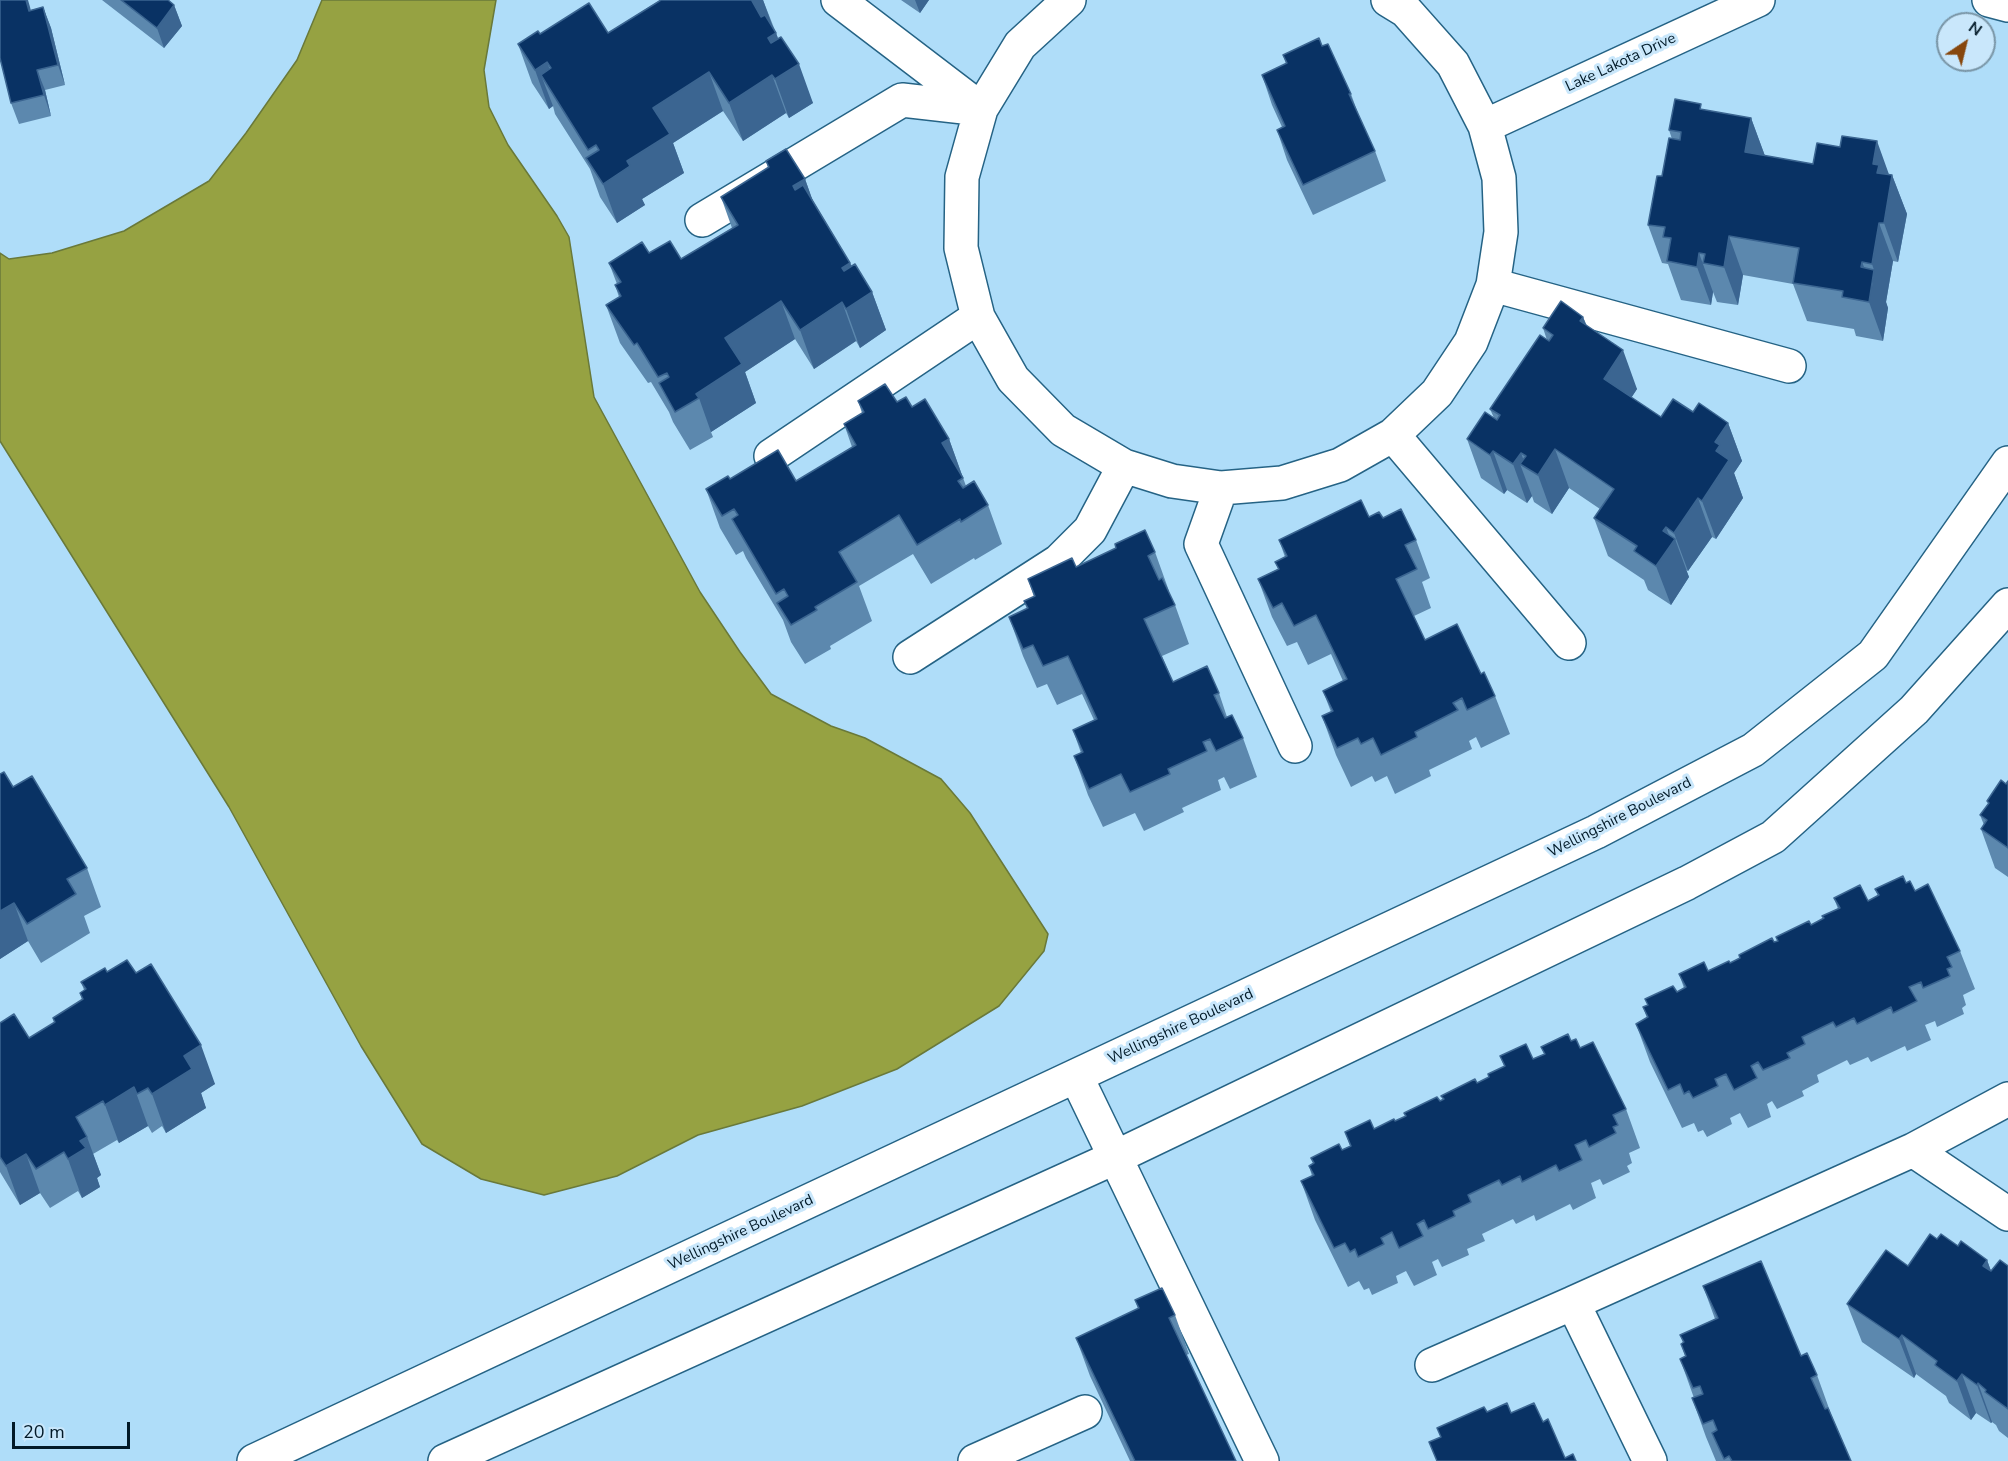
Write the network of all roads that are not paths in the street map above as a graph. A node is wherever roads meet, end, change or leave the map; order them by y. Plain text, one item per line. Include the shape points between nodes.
1 (838, 0) edge
2 (1069, 0) edge
3 (1388, 0) edge
4 (1758, 0) edge
5 (1989, 0) edge
6 (2008, 5) edge
7 (981, 109) junction
8 (1485, 126) junction
9 (702, 220) dead end
10 (1493, 285) junction
11 (978, 317) junction
12 (1788, 366) dead end
13 (1393, 435) junction
14 (771, 456) edge
15 (2008, 463) edge
16 (1124, 466) junction
17 (1221, 488) junction
18 (2008, 605) edge
19 (1569, 643) dead end
20 (910, 657) dead end
21 (1295, 746) dead end
22 (1076, 1076) junction
23 (2008, 1099) edge
24 (1913, 1150) junction
25 (1116, 1157) junction
26 (2008, 1214) edge
27 (1573, 1303) junction
28 (1432, 1365) dead end
29 (1085, 1412) dead end
30 (254, 1461) edge
31 (445, 1461) edge
32 (975, 1461) edge
33 (1262, 1461) edge
34 (1650, 1461) edge

1 - 7 street
2 - 7 street via 1020,45
3 - 8 street via 1406,11 1453,64
4 - 8 street, Lake Lakota Drive
5 - 6 street
7 - 9 street via 902,100
7 - 11 street via 962,177 961,248
8 - 10 street via 1499,178 1501,232
10 - 12 street
10 - 13 street via 1471,342 1437,393
11 - 14 street
11 - 16 street via 1013,379 1063,430
13 - 17 street via 1340,465 1282,483
13 - 19 street
15 - 22 street, Wellingshire Boulevard via 1874,655 1754,750 1596,832
16 - 17 street via 1172,481
16 - 20 street via 1090,530 1059,561
17 - 21 street via 1201,544
18 - 25 street via 1914,710 1773,837 1687,883
22 - 25 street
22 - 30 street, Wellingshire Boulevard
23 - 24 street
24 - 26 street
24 - 27 street
25 - 31 street
25 - 33 street
27 - 28 street
27 - 34 street
29 - 32 street

